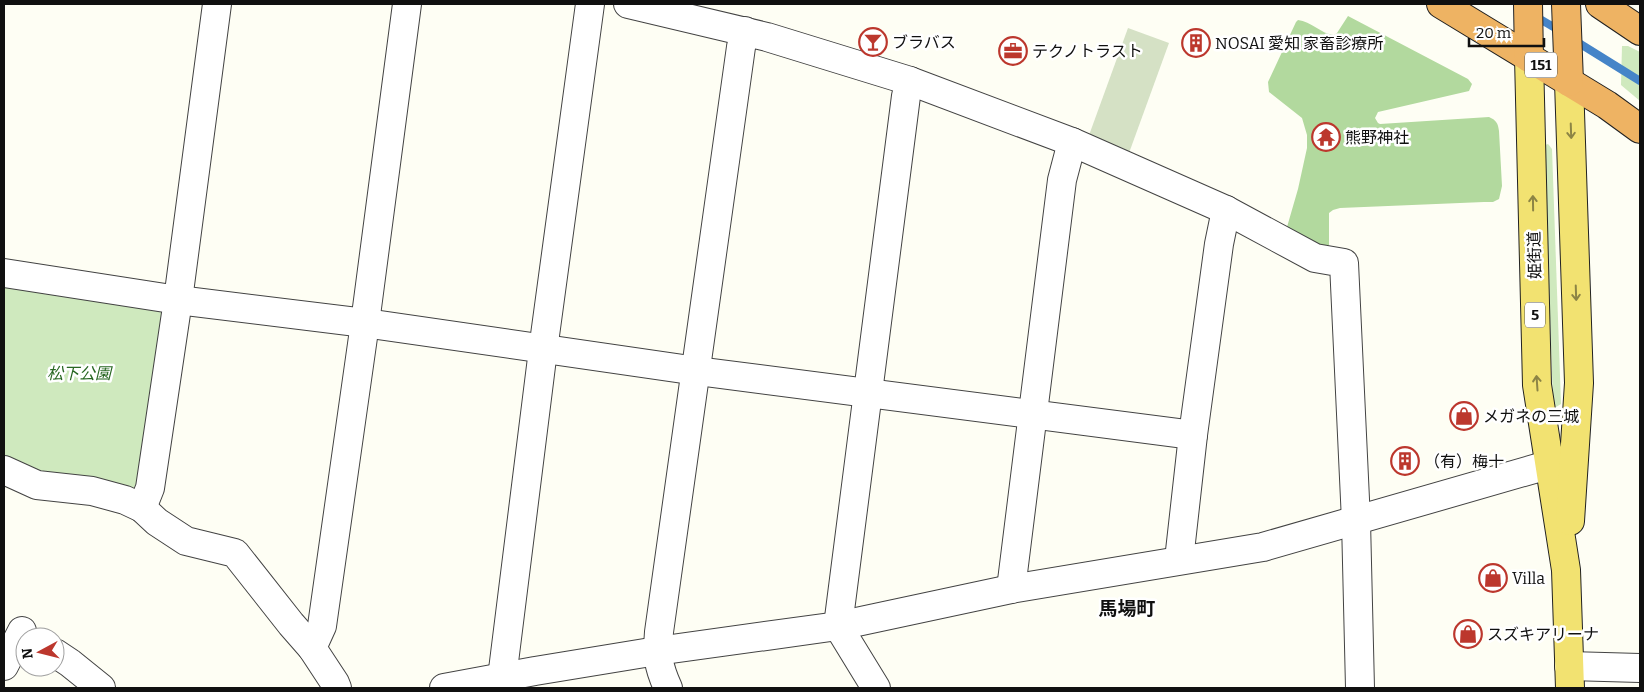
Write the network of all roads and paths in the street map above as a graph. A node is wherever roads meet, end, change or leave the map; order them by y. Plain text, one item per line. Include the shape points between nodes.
1 (217, 4) edge
2 (407, 4) edge
3 (590, 4) edge
4 (628, 4) edge
5 (1441, 4) edge
6 (1528, 4) edge
7 (1566, 4) edge
8 (1600, 4) edge
9 (744, 31) junction
10 (1640, 31) edge
11 (1529, 58) junction
12 (910, 82) junction
13 (1569, 82) junction
14 (1640, 128) edge
15 (1072, 142) junction
16 (1226, 210) junction
17 (4, 273) edge
18 (178, 300) junction
19 (365, 323) junction
20 (543, 350) junction
21 (697, 371) junction
22 (869, 393) junction
23 (1032, 415) junction
24 (1193, 435) junction
25 (1562, 461) junction
26 (4, 470) edge
27 (142, 508) junction
28 (1356, 521) junction
29 (1179, 560) junction
30 (1011, 590) junction
31 (838, 626) junction
32 (15, 639) edge
33 (312, 648) junction
34 (657, 652) junction
35 (65, 660) edge
36 (4, 666) edge
37 (1640, 668) edge
38 (1570, 677) edge
39 (502, 678) junction
40 (101, 688) edge
41 (337, 688) edge
42 (444, 688) edge
43 (668, 688) edge
44 (876, 688) edge
45 (1360, 688) edge

1 - 18 street
2 - 19 street
3 - 20 street
4 - 9 street
5 - 11 highway, 151
6 - 11 highway
7 - 13 highway
8 - 10 highway
9 - 12 street
9 - 21 street
11 - 13 highway, 151
25 -> 11 main road, 姫街道 / 5 via 1537,385
12 - 15 street
12 - 22 street
13 - 14 highway, 151
13 -> 25 main road, 姫街道 / 5 via 1580,383
15 - 16 street
15 - 23 street via 1062,180
16 - 24 street
16 - 28 street via 1315,258 1344,264
17 - 18 street
18 - 19 street
18 - 27 street via 150,488
19 - 20 street
19 - 33 street via 322,626
20 - 21 street
20 - 39 street
21 - 22 street
21 - 34 street
22 - 23 street
22 - 31 street
23 - 24 street
23 - 30 street
24 - 29 street
25 - 28 street
25 - 38 main road, 姫街道 / 5
26 - 27 street via 37,486 92,491
27 - 33 street via 186,541 235,553
28 - 29 street via 1263,547
28 - 45 street
29 - 30 street
30 - 31 street
31 - 34 street
31 - 44 street
32 - 36 street
33 - 41 street
34 - 39 street
34 - 43 street
35 - 40 street
37 - 38 street
39 - 42 street

